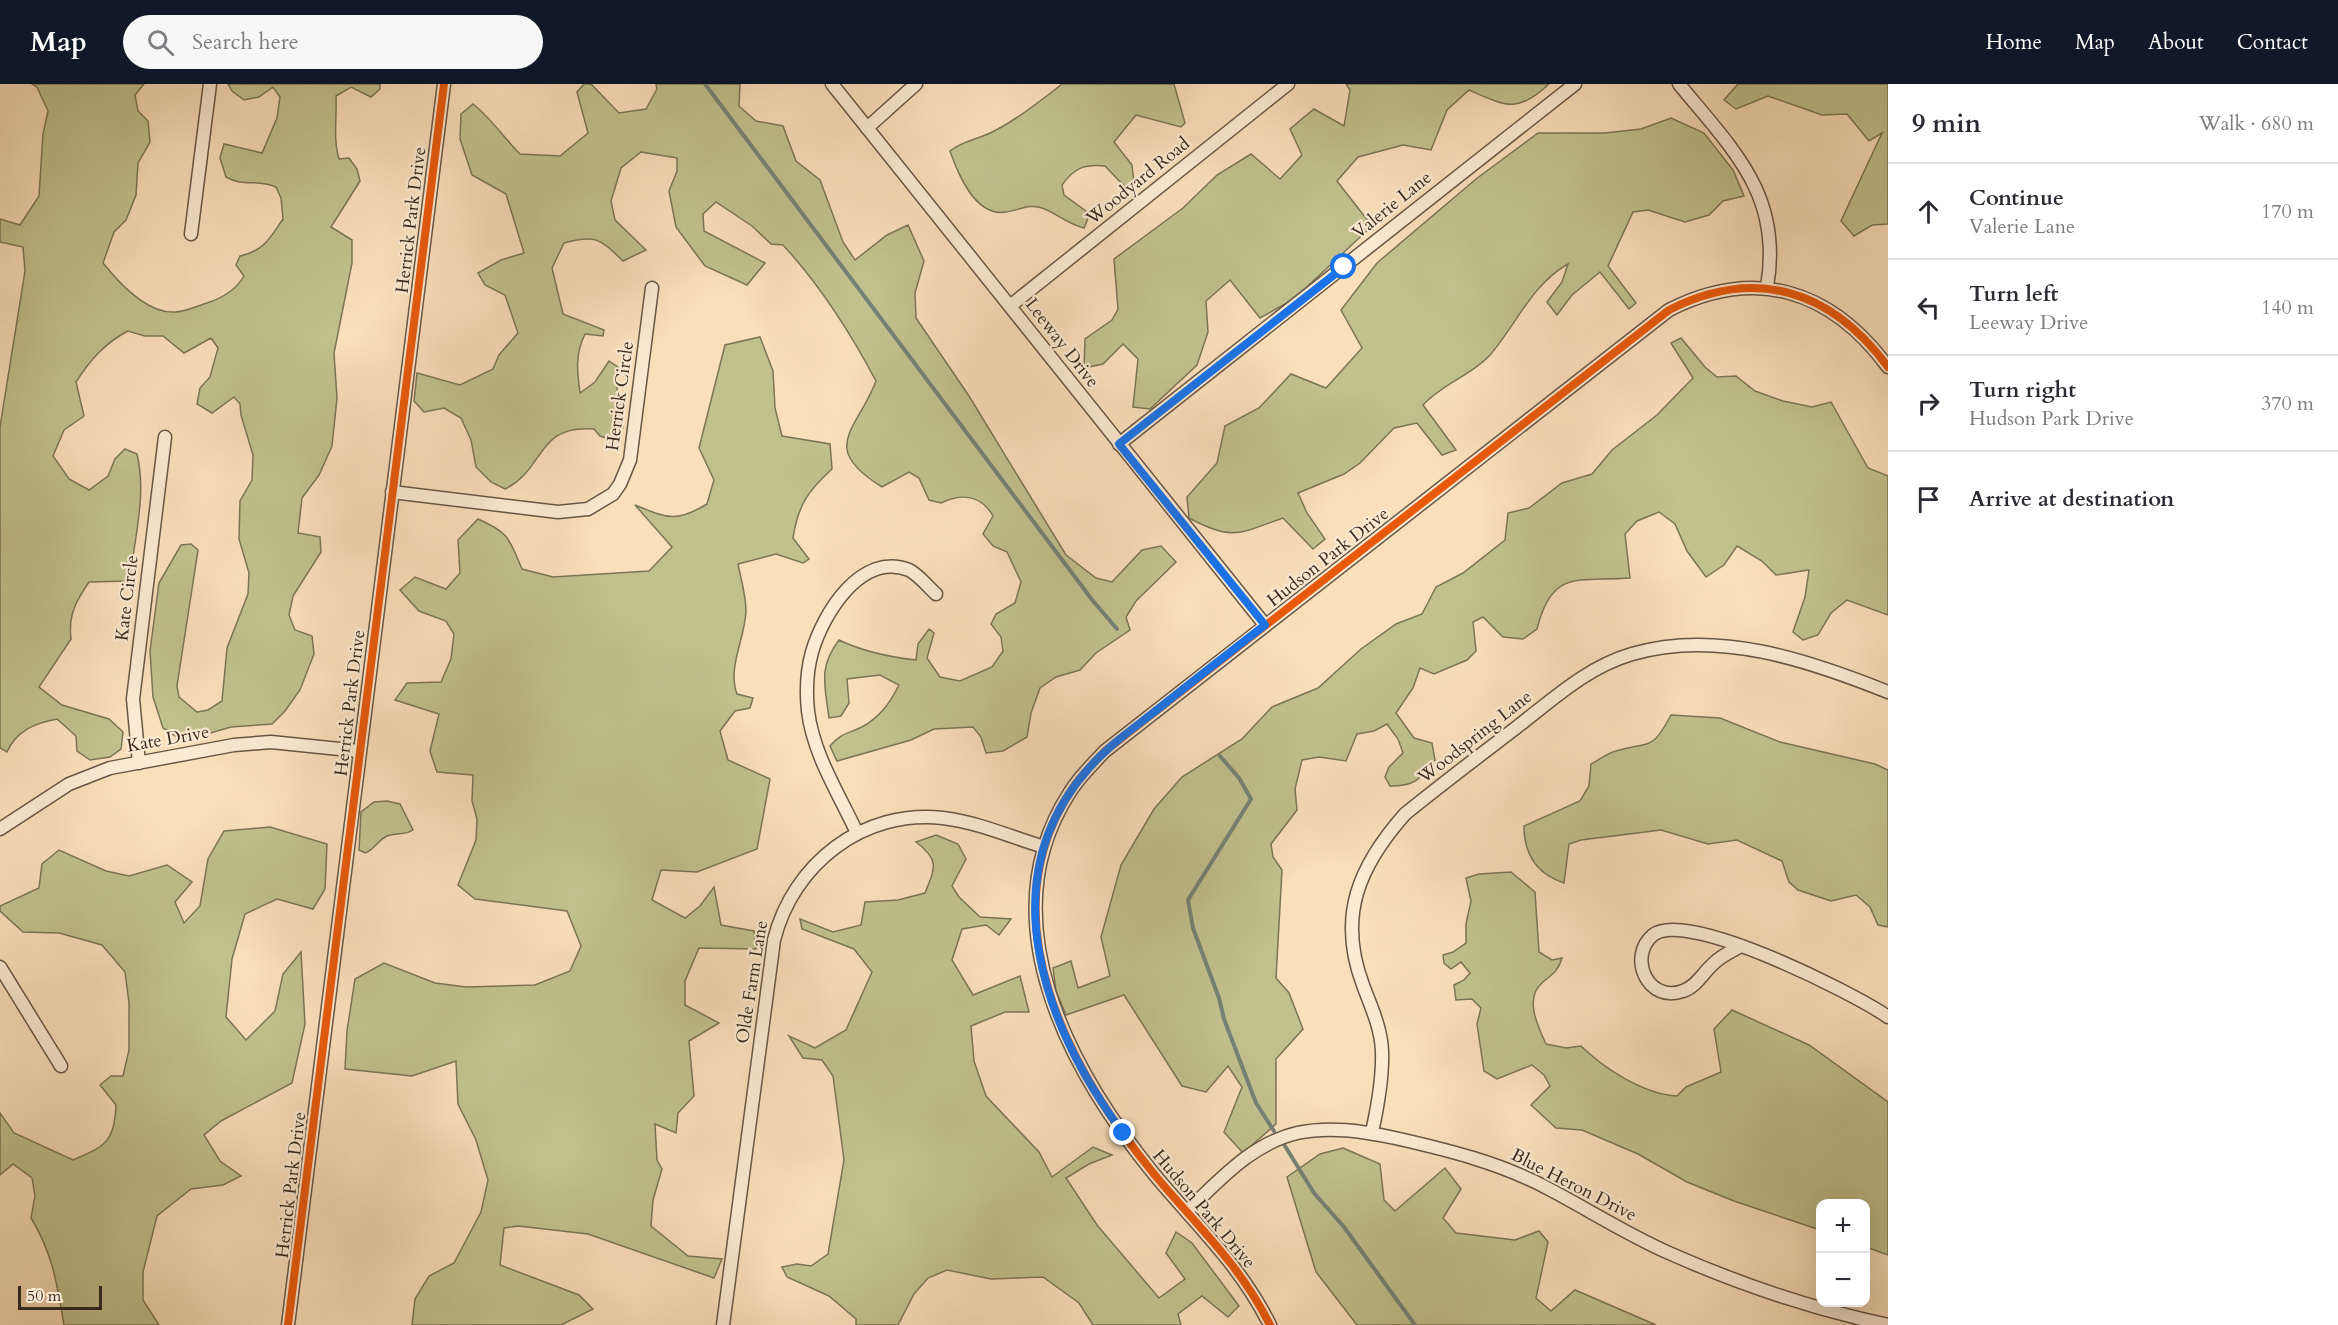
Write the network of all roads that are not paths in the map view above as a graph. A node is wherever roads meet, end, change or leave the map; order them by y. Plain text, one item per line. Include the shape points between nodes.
1 (210, 84) edge
2 (444, 84) edge
3 (832, 84) edge
4 (916, 84) edge
5 (1288, 84) edge
6 (1575, 84) edge
7 (1679, 84) edge
8 (867, 128) junction
9 (191, 234) dead end
10 (1767, 287) junction
11 (652, 288) dead end
12 (1010, 306) junction
13 (1888, 367) edge
14 (165, 437) dead end
15 (1119, 444) junction
16 (392, 492) junction
17 (936, 594) dead end
18 (1265, 625) junction
19 (1888, 693) edge
20 (359, 751) junction
21 (139, 763) junction
22 (0, 829) edge
23 (857, 833) junction
24 (1044, 847) junction
25 (1740, 947) junction
26 (0, 967) edge
27 (1888, 1017) edge
28 (62, 1066) dead end
29 (1372, 1132) junction
30 (1187, 1211) junction
31 (288, 1325) edge
32 (723, 1325) edge
33 (1270, 1325) edge
34 (1888, 1325) edge

1 - 9 street
2 - 16 street, Herrick Park Drive
3 - 8 street, Leeway Drive
4 - 8 street
5 - 12 street, Woodyard Road
6 - 15 street, Valerie Lane
7 - 10 street via 1740,160 1761,198 1772,249
8 - 12 street, Leeway Drive
10 - 13 street, Hudson Park Drive via 1829,310 1850,324
10 - 18 street, Hudson Park Drive via 1716,291 1669,310
11 - 16 street, Herrick Circle via 630,460 613,494 588,509 558,512
12 - 15 street, Leeway Drive
14 - 21 street, Kate Circle via 133,699
15 - 18 street, Leeway Drive
16 - 20 street, Herrick Park Drive
17 - 23 street via 910,571 888,566 873,570 846,591 831,610 812,653 807,686 813,734
18 - 24 street, Hudson Park Drive via 1105,751 1070,792
19 - 29 street, Woodspring Lane via 1823,668 1741,649 1690,645 1632,654 1573,684 1405,814 1369,860 1357,890 1353,922 1357,965 1382,1049 1380,1095
20 - 21 street, Kate Drive via 271,742
20 - 31 street, Herrick Park Drive
21 - 22 street, Kate Drive via 92,773
23 - 24 street, Olde Farm Lane via 906,818 942,818
23 - 32 street, Olde Farm Lane via 813,864 779,919
24 - 30 street, Hudson Park Drive via 1034,914 1037,952 1052,1001 1073,1049 1118,1127
25 - 25 street via 1690,931 1665,930 1648,940 1642,950 1643,972 1655,989 1666,993 1684,991 1720,958
25 - 27 street via 1809,973
26 - 28 street
29 - 30 street, Blue Heron Drive via 1317,1130 1272,1142 1237,1164
29 - 34 street, Blue Heron Drive via 1447,1149 1512,1172 1667,1252 1722,1275
30 - 33 street, Hudson Park Drive via 1247,1284

